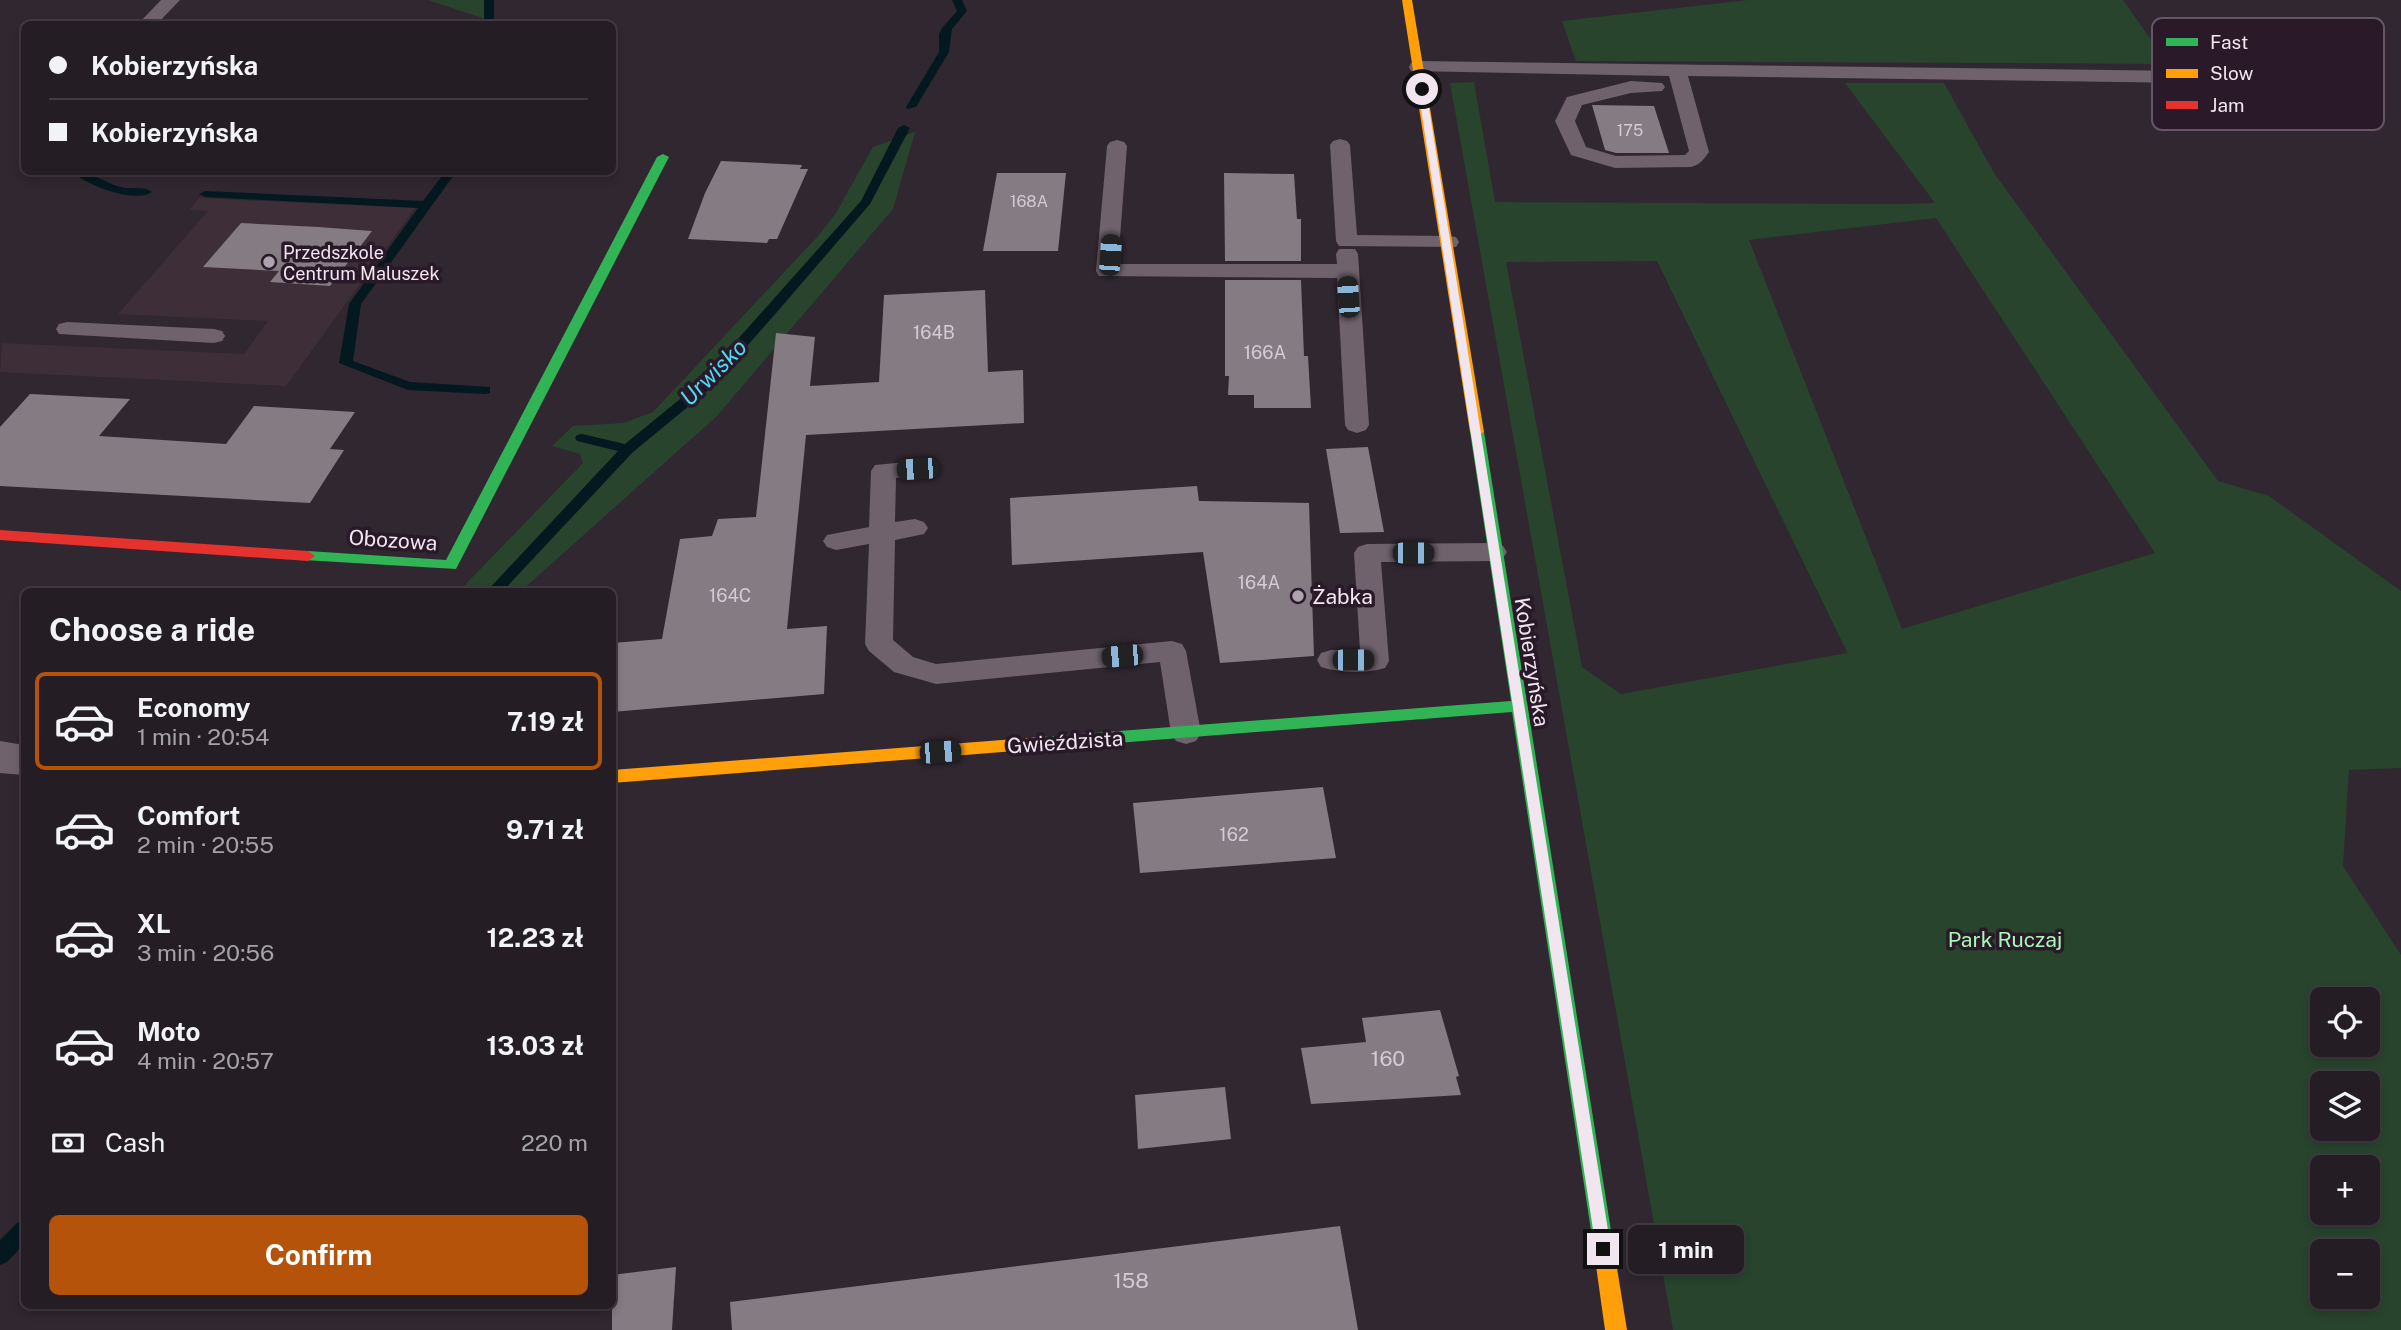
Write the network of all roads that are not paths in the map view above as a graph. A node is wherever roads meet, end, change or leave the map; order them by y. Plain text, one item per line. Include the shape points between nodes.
1 (171, 0) edge
2 (1411, 1) edge
3 (150, 21) edge
4 (1418, 67) junction
5 (2152, 78) edge
6 (1679, 79) junction
7 (1340, 145) dead end
8 (1117, 146) dead end
9 (663, 157) dead end
10 (1347, 241) junction
11 (1448, 242) junction
12 (1347, 271) junction
13 (67, 329) dead end
14 (214, 336) dead end
15 (1357, 425) dead end
16 (917, 469) dead end
17 (915, 528) dead end
18 (882, 534) junction
19 (0, 535) edge
20 (836, 541) dead end
21 (1494, 552) junction
22 (1331, 660) dead end
23 (1518, 706) junction
24 (1186, 733) junction
25 (0, 757) edge
26 (21, 760) edge
27 (616, 777) edge
28 (1616, 1330) edge

1 - 3 lane
2 - 4 street, Kobierzyńska
4 - 6 lane
4 - 11 street, Kobierzyńska
5 - 6 lane
6 - 6 lane via 1574,101 1565,121 1578,151 1615,162 1691,161 1699,152
7 - 10 lane
8 - 12 lane via 1107,271
9 - 19 street, Obozowa via 452,565
10 - 11 lane
10 - 12 lane
11 - 21 street, Kobierzyńska
12 - 15 lane
13 - 14 lane
16 - 18 lane via 884,471
17 - 18 lane
18 - 20 lane
18 - 24 lane via 879,644 904,665 936,674 1172,651
21 - 22 lane via 1367,553 1375,661
21 - 23 street, Kobierzyńska
23 - 24 street, Gwieździsta
23 - 28 street, Kobierzyńska
24 - 27 street, Gwieździsta
25 - 26 street

